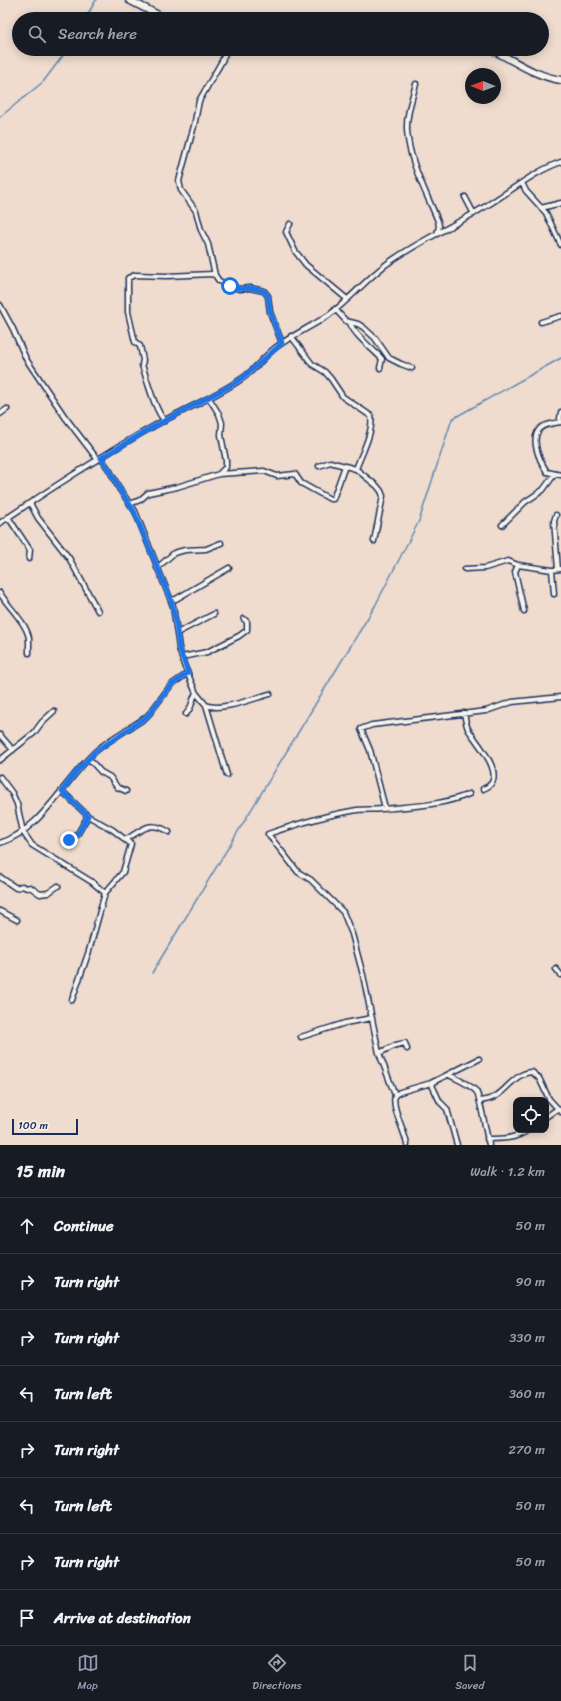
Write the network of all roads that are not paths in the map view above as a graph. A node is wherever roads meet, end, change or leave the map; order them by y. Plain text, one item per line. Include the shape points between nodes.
1 (129, 0) edge
2 (152, 12) edge
3 (224, 56) edge
4 (503, 56) edge
5 (561, 80) edge
6 (416, 84) dead end
7 (561, 162) edge
8 (522, 183) junction
9 (465, 197) dead end
10 (561, 203) edge
11 (541, 208) junction
12 (474, 214) junction
13 (290, 224) dead end
14 (437, 234) junction
15 (561, 245) edge
16 (215, 275) junction
17 (347, 299) junction
18 (0, 305) edge
19 (335, 309) junction
20 (561, 316) edge
21 (541, 322) dead end
22 (350, 323) junction
23 (291, 336) junction
24 (282, 343) junction
25 (380, 368) dead end
26 (412, 368) dead end
27 (208, 398) junction
28 (7, 409) dead end
29 (561, 412) edge
30 (0, 414) edge
31 (165, 420) junction
32 (561, 422) edge
33 (100, 459) junction
34 (319, 466) dead end
35 (345, 466) junction
36 (356, 469) junction
37 (219, 474) junction
38 (554, 475) junction
39 (561, 476) edge
40 (30, 503) junction
41 (130, 504) junction
42 (556, 515) dead end
43 (8, 517) junction
44 (0, 523) edge
45 (502, 525) dead end
46 (374, 541) dead end
47 (221, 543) dead end
48 (29, 559) dead end
49 (518, 565) junction
50 (157, 568) junction
51 (229, 568) dead end
52 (465, 569) dead end
53 (560, 569) edge
54 (552, 570) junction
55 (0, 593) edge
56 (554, 594) dead end
57 (171, 600) junction
58 (524, 610) dead end
59 (98, 611) dead end
60 (214, 614) dead end
61 (244, 619) dead end
62 (177, 633) junction
63 (29, 653) dead end
64 (182, 657) junction
65 (188, 673) junction
66 (196, 693) junction
67 (270, 694) dead end
68 (561, 697) edge
69 (206, 705) junction
70 (54, 711) dead end
71 (464, 713) junction
72 (186, 714) dead end
73 (0, 735) edge
74 (13, 750) junction
75 (89, 759) junction
76 (0, 760) edge
77 (227, 775) dead end
78 (0, 777) edge
79 (483, 789) dead end
80 (62, 791) junction
81 (126, 791) dead end
82 (469, 794) dead end
83 (385, 808) junction
84 (88, 816) junction
85 (23, 832) junction
86 (169, 832) dead end
87 (69, 840) dead end
88 (125, 840) junction
89 (0, 843) edge
90 (0, 877) edge
91 (58, 886) dead end
92 (105, 893) junction
93 (0, 911) edge
94 (18, 920) dead end
95 (556, 969) dead end
96 (561, 975) edge
97 (72, 1000) dead end
98 (372, 1018) junction
99 (301, 1037) dead end
100 (407, 1049) dead end
101 (379, 1053) junction
102 (479, 1059) dead end
103 (449, 1075) junction
104 (431, 1083) junction
105 (395, 1095) junction
106 (480, 1101) junction
107 (557, 1108) junction
108 (561, 1112) edge
109 (549, 1115) edge
110 (524, 1133) edge
111 (488, 1139) junction
112 (407, 1145) edge
113 (457, 1145) edge
114 (489, 1145) edge

1 - 2 main road
3 - 16 street via 199,101 178,181 196,211 208,244
4 - 5 main road via 546,78
6 - 14 street via 407,130 413,162 438,221
7 - 8 street
8 - 11 street
8 - 12 street
9 - 12 street
10 - 11 street
11 - 15 street via 552,224
12 - 14 street
13 - 17 street via 286,232 289,241 306,266
14 - 17 street via 384,266
16 - 24 street via 219,281 239,289 264,291 268,296 270,312
16 - 31 street via 135,275 128,278 128,312 135,342 140,346 142,365 155,403
17 - 19 street
18 - 33 street via 26,358 61,411
19 - 22 street
19 - 23 street via 317,323
20 - 21 street
22 - 25 street via 352,330 382,359
22 - 26 street via 363,327 375,338 389,358
23 - 24 street
23 - 36 street via 312,364 325,372 344,396 371,416 368,436
24 - 27 street via 244,377
27 - 31 street
27 - 37 street via 219,414 223,427 221,435 226,467
28 - 30 street
29 - 32 street
31 - 33 street
32 - 38 street via 540,429 536,441 542,464 547,472
33 - 40 street
33 - 41 street
34 - 35 street via 330,462
35 - 36 street
35 - 37 street via 333,499 301,483 292,473 277,476 264,470
36 - 46 street via 377,486 383,496
37 - 41 street via 148,494
38 - 39 street
38 - 45 street via 543,490 525,502
40 - 43 street
40 - 59 street via 38,518 69,558
41 - 50 street
42 - 53 street via 554,522
43 - 44 street
43 - 48 street via 30,550
47 - 50 street via 206,549 174,553
49 - 52 street via 508,561 485,568
49 - 54 street
49 - 58 street via 515,572
50 - 57 street
51 - 57 street
53 - 54 street
54 - 56 street
55 - 63 street via 25,628 29,638
57 - 62 street
60 - 62 street
61 - 64 street via 247,622 247,630 240,636 207,652
62 - 64 street
64 - 65 street
65 - 66 street
65 - 75 street via 171,685 145,718 107,742
66 - 69 street
66 - 72 street via 191,709
67 - 69 street via 224,706
68 - 71 street via 512,702 486,711
69 - 77 street
70 - 74 street via 34,733
71 - 79 street via 466,724 492,766 492,781 489,787
71 - 83 street via 372,725 361,729 370,750
73 - 74 street
74 - 76 street
75 - 80 street
75 - 81 street via 101,772 110,777 117,787
78 - 85 street via 17,804
80 - 84 street
80 - 85 street
82 - 83 street via 448,802
83 - 98 street via 328,816 268,834 298,872 311,880 343,912 352,934
84 - 87 street via 77,835
84 - 88 street
85 - 89 street
85 - 92 street via 32,845 92,882
86 - 88 street via 152,825
88 - 92 street via 131,844 123,872
90 - 91 street via 16,888 30,887 40,894 48,893
92 - 97 street
93 - 94 street
95 - 96 street
98 - 99 street via 345,1023
98 - 101 street
100 - 101 street via 405,1043
101 - 105 street
102 - 103 street
103 - 104 street
103 - 106 street via 477,1091
104 - 105 street
104 - 113 street via 440,1102 447,1109
105 - 112 street via 394,1104
106 - 107 street via 496,1097 510,1082 527,1072 532,1072 539,1078 549,1099
106 - 111 street
107 - 108 street
107 - 109 street
110 - 111 street via 506,1139
111 - 114 street

